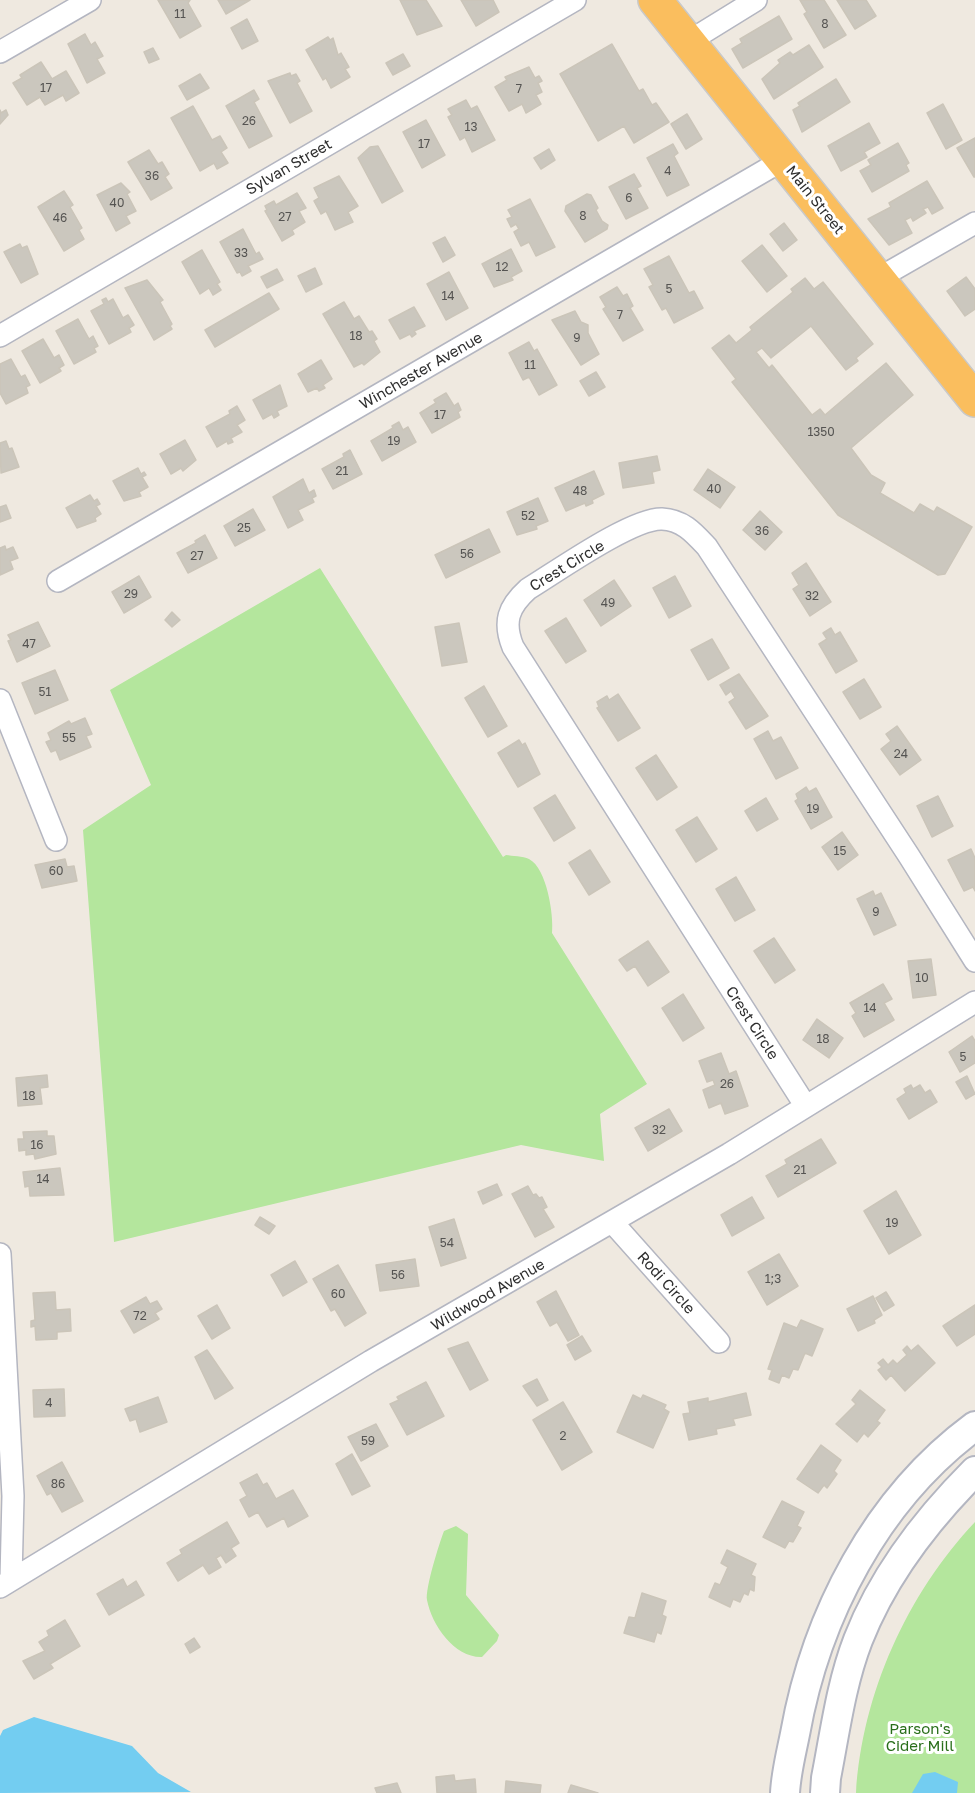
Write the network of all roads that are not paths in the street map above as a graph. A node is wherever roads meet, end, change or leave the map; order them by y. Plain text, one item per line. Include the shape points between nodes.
1 (90, 0) edge
2 (574, 0) edge
3 (655, 0) edge
4 (756, 0) edge
5 (688, 42) junction
6 (0, 52) edge
7 (783, 160) junction
8 (975, 223) edge
9 (879, 278) junction
10 (1, 335) edge
11 (975, 400) edge
12 (58, 581) dead end
13 (0, 700) edge
14 (56, 840) dead end
15 (975, 962) edge
16 (975, 1002) edge
17 (805, 1105) junction
18 (613, 1223) junction
19 (0, 1254) edge
20 (719, 1342) dead end
21 (975, 1426) edge
22 (975, 1471) edge
23 (6, 1583) edge
24 (785, 1793) edge
25 (825, 1793) edge

1 - 6 street
2 - 10 street, Sylvan Street
3 - 5 highway, Main Street
4 - 5 street
5 - 7 highway, Main Street
7 - 9 highway, Main Street
7 - 12 street, Winchester Avenue
8 - 9 street
9 - 11 highway, Main Street
13 - 14 street
15 - 17 street, Crest Circle via 707,548 692,531 670,520 645,521 528,589 508,614 506,631 513,647
16 - 17 street, Wildwood Avenue
17 - 18 street, Wildwood Avenue
18 - 20 street, Rodi Circle
18 - 23 street, Wildwood Avenue via 371,1361
19 - 23 street via 13,1496
21 - 24 main road via 946,1450 898,1502 845,1583 812,1658
22 - 25 main road via 909,1548 858,1640 844,1685

